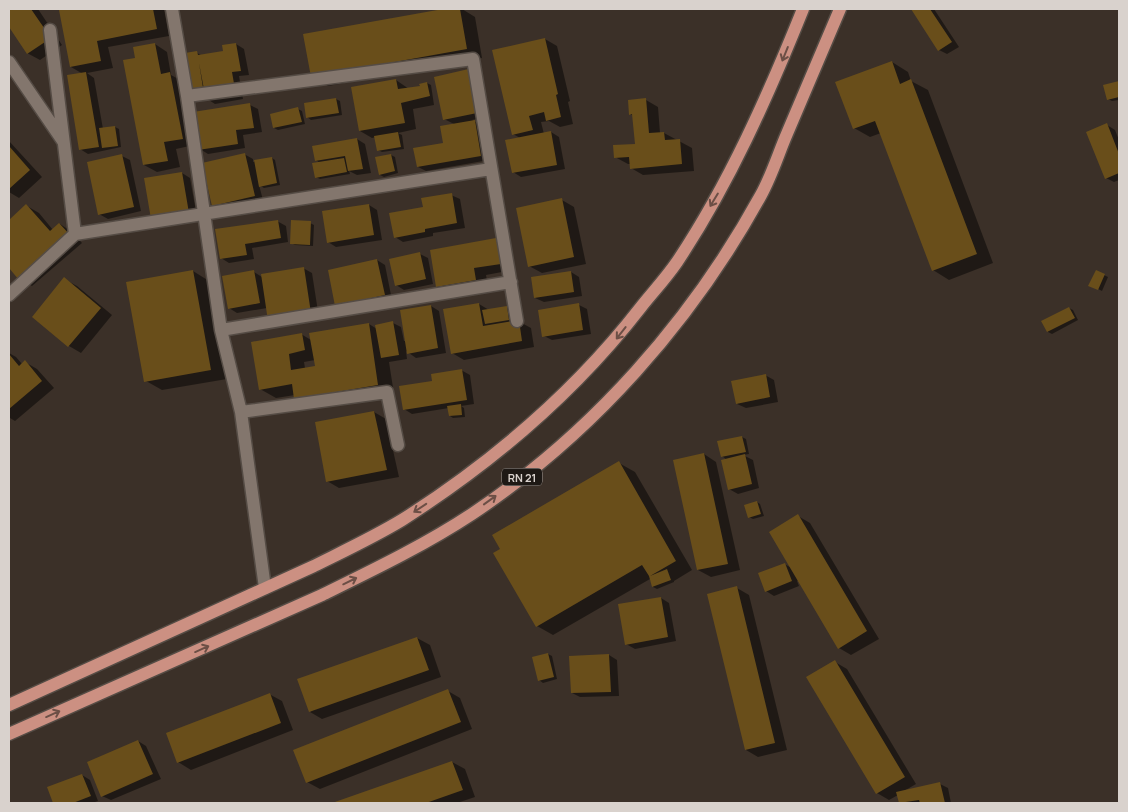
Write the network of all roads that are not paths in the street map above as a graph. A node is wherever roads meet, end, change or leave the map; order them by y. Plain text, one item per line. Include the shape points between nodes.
1 (172, 9) edge
2 (803, 9) edge
3 (840, 9) edge
4 (50, 30) dead end
5 (9, 62) edge
6 (187, 96) junction
7 (64, 143) junction
8 (491, 169) junction
9 (204, 214) junction
10 (75, 234) junction
11 (510, 282) junction
12 (9, 296) edge
13 (517, 321) dead end
14 (221, 330) junction
15 (241, 412) junction
16 (398, 445) dead end
17 (265, 588) junction
18 (9, 705) edge
19 (9, 734) edge

1 - 6 street
2 -> 17 main road, RN 21 via 777,75 732,168 676,262 614,341 552,406 517,437 438,495 401,521
19 -> 3 main road, RN 21 via 372,570 472,514 560,446 640,367 709,280 762,194
4 - 7 street
5 - 7 street
6 - 8 street via 473,59
6 - 9 street
7 - 10 street
8 - 9 street
8 - 11 street
9 - 10 street
9 - 14 street
10 - 12 street
11 - 13 street
11 - 14 street
14 - 15 street
15 - 16 street via 386,392
15 - 17 street
17 - 18 main road, RN 21

